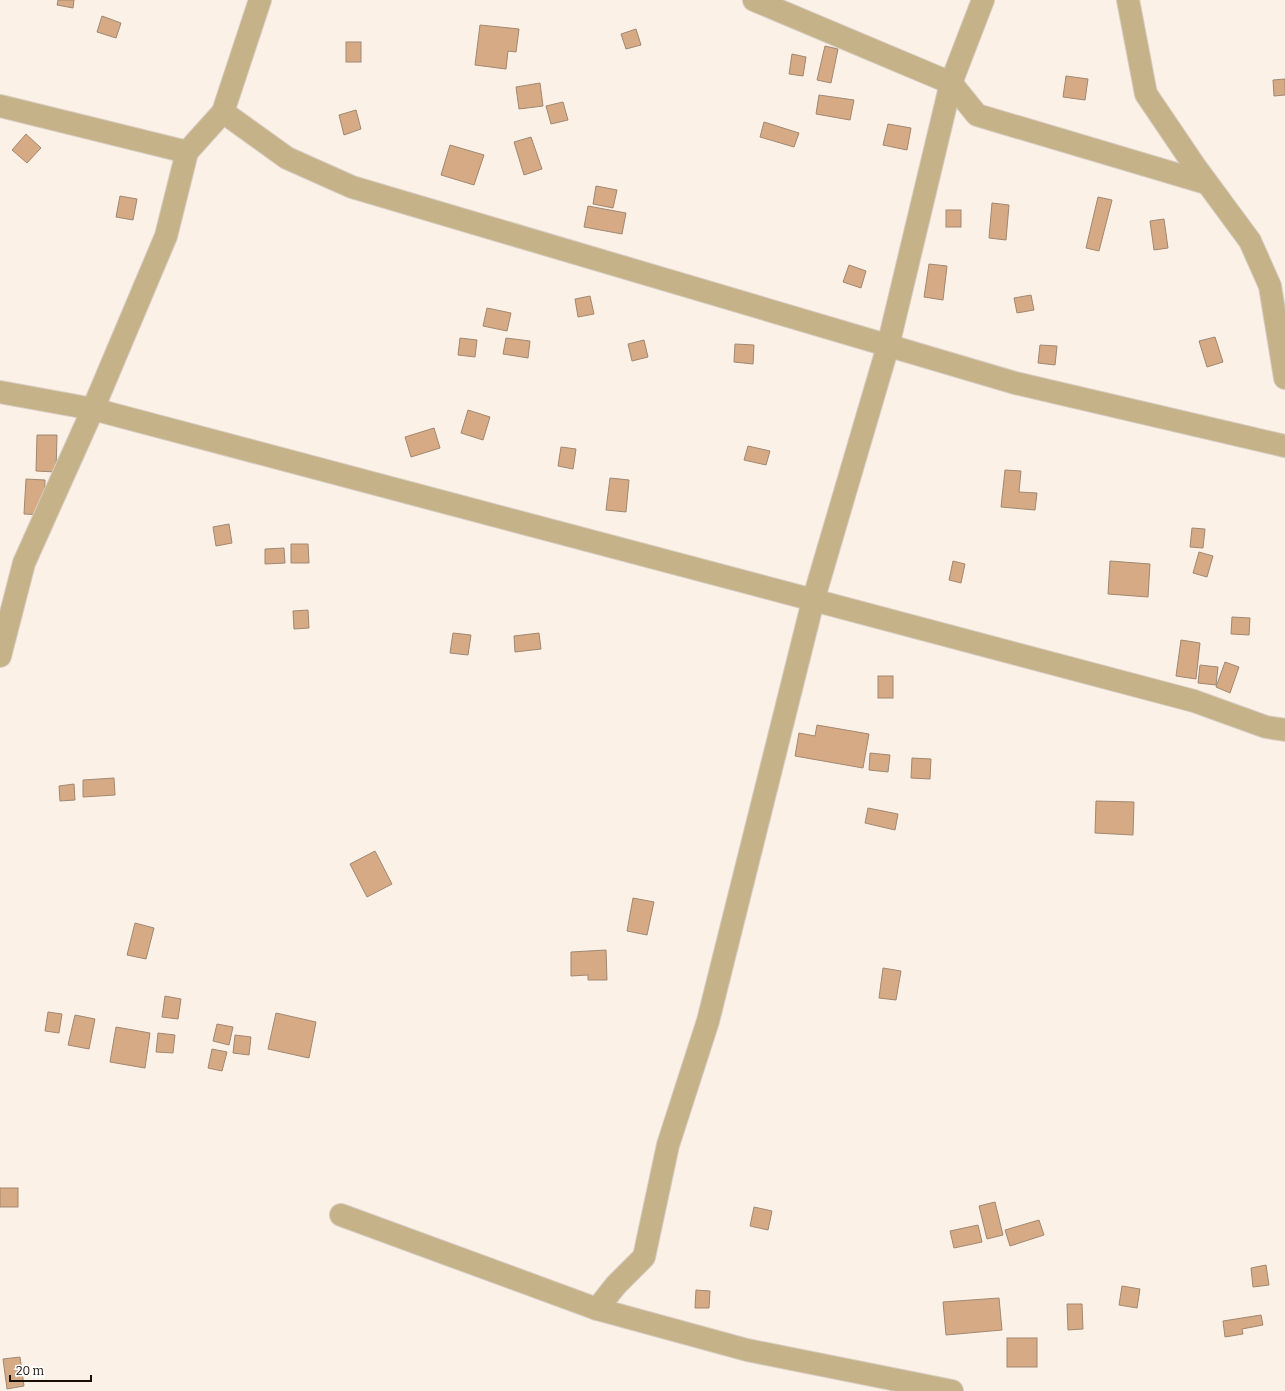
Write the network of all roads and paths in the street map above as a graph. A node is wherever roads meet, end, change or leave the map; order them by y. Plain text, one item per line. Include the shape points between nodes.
1 (260, 0) edge
2 (754, 0) edge
3 (983, 0) edge
4 (1128, 0) edge
5 (951, 83) junction
6 (0, 106) edge
7 (223, 112) junction
8 (187, 152) junction
9 (1206, 183) junction
10 (888, 346) junction
11 (1285, 378) edge
12 (0, 392) edge
13 (93, 409) junction
14 (1285, 446) edge
15 (813, 601) junction
16 (0, 656) edge
17 (1285, 730) edge
18 (341, 1215) dead end
19 (597, 1310) junction
20 (952, 1391) edge

1 - 7 street
2 - 5 street
3 - 5 street
4 - 9 street via 1146,94
5 - 9 street via 977,115
5 - 10 street
6 - 8 street
7 - 8 street
7 - 10 street via 287,158 352,187
8 - 13 street via 166,236
9 - 11 street via 1250,241 1270,286
10 - 14 street via 1015,383
10 - 15 street
12 - 13 street
13 - 15 street
13 - 16 street via 24,563
15 - 17 street via 1194,701 1266,727
15 - 19 street via 708,1021 668,1145 644,1257 616,1285
18 - 19 street
19 - 20 street via 747,1350

